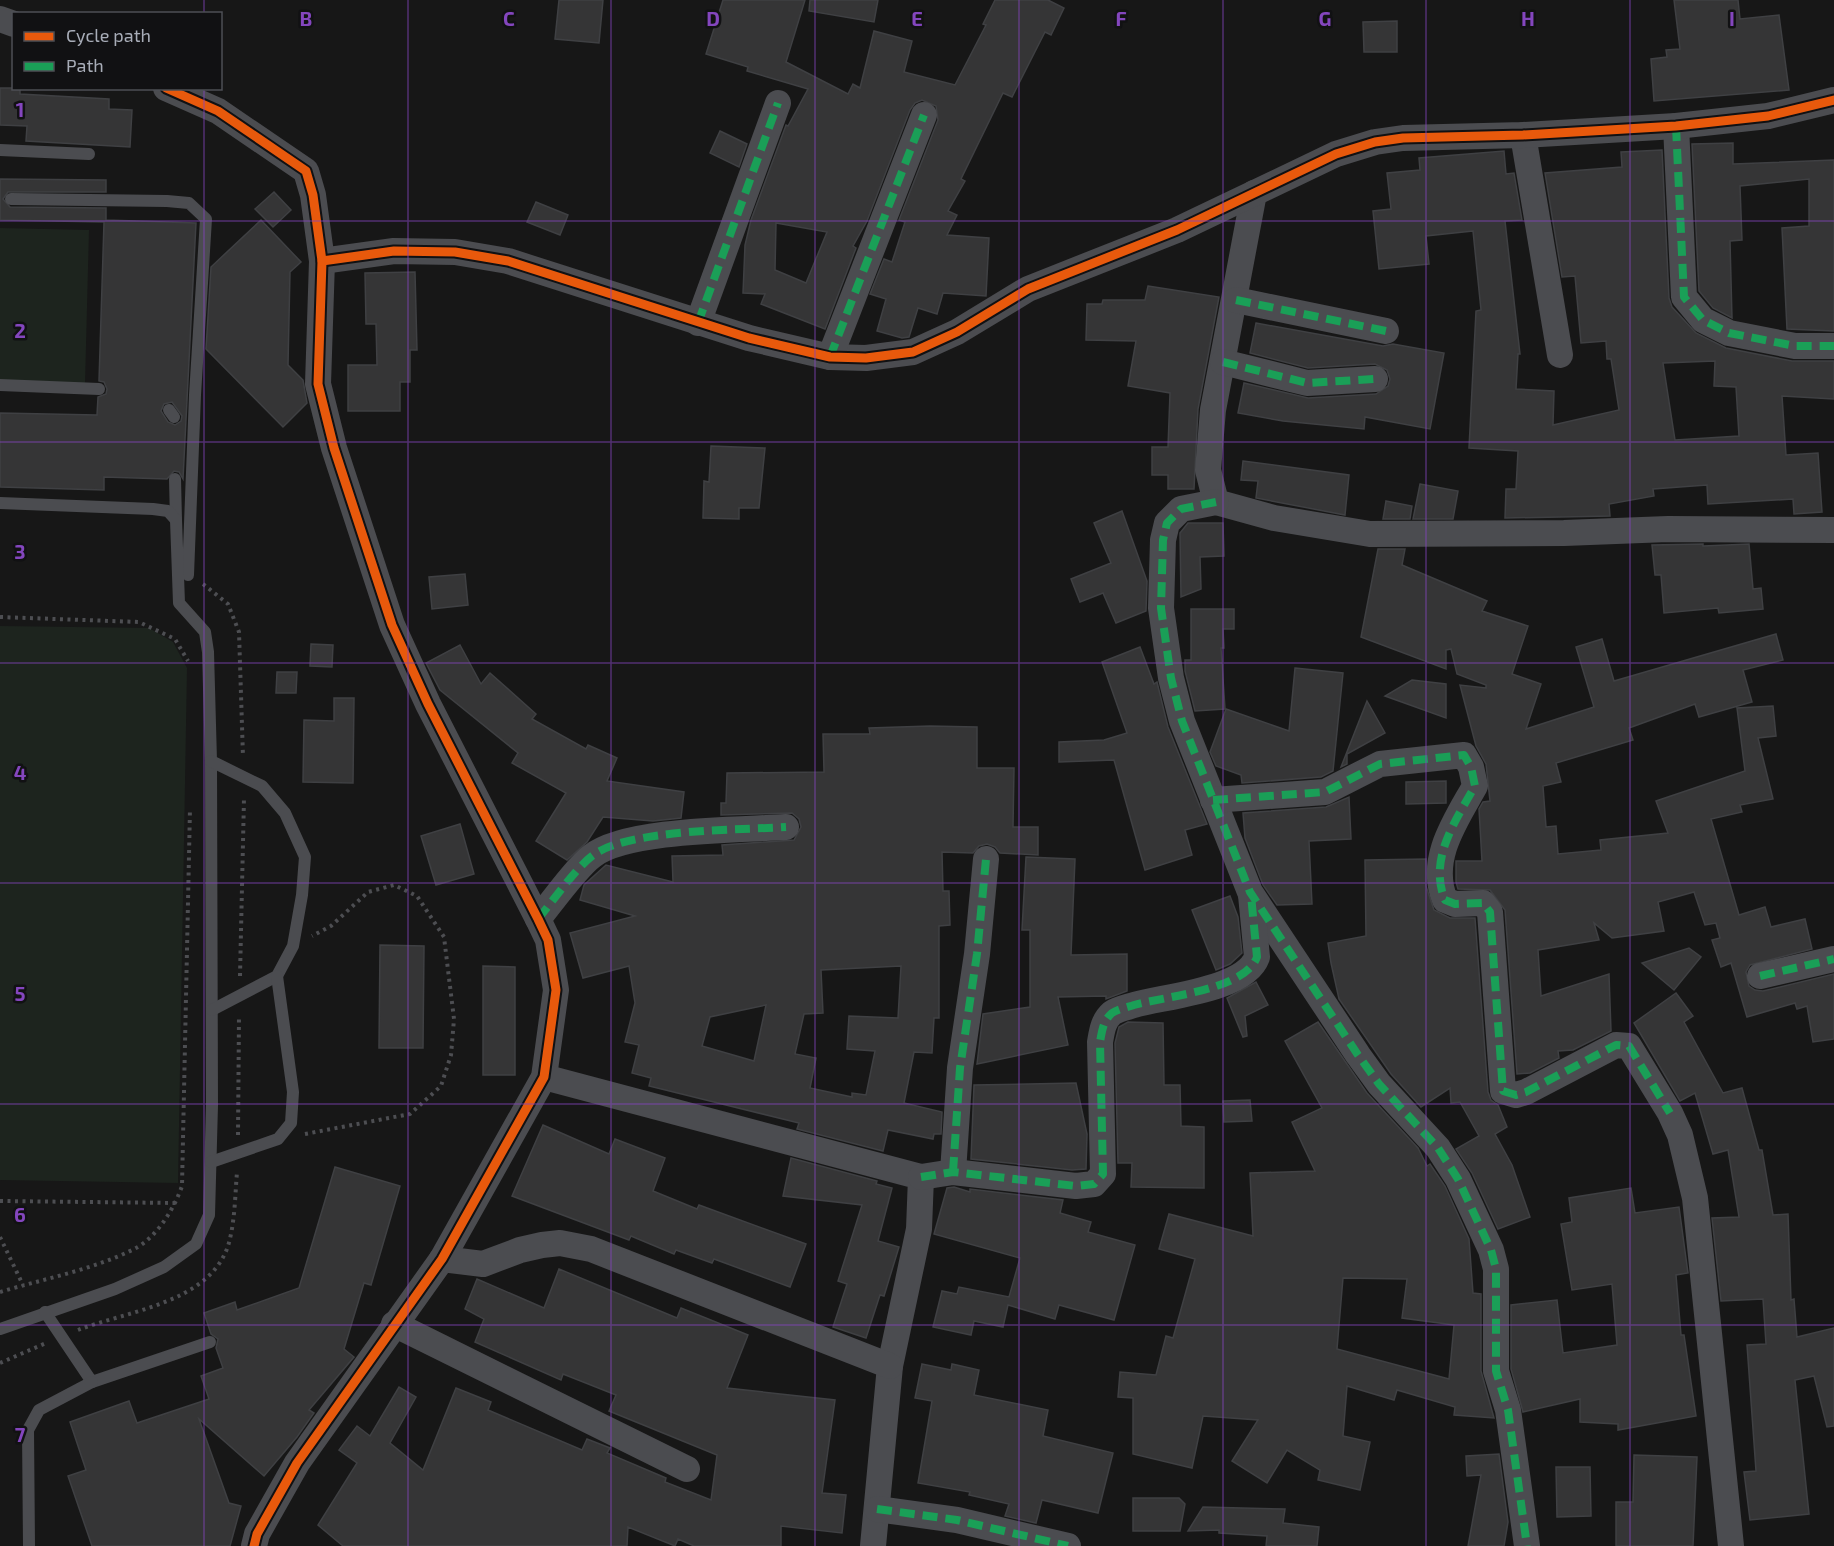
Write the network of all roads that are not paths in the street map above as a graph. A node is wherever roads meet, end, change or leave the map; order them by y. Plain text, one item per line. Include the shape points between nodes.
1 (171, 90) edge
2 (1834, 100) edge
3 (778, 103) dead end
4 (924, 115) dead end
5 (1676, 126) junction
6 (1523, 135) junction
7 (0, 150) edge
8 (89, 154) dead end
9 (1254, 193) junction
10 (11, 200) dead end
11 (322, 261) junction
12 (1236, 300) junction
13 (698, 323) junction
14 (1386, 331) dead end
15 (1834, 346) edge
16 (1560, 356) dead end
17 (830, 357) junction
18 (1223, 362) junction
19 (1375, 379) dead end
20 (0, 385) edge
21 (99, 389) dead end
22 (175, 479) dead end
23 (1216, 502) junction
24 (0, 503) edge
25 (176, 520) junction
26 (1834, 530) edge
27 (188, 575) dead end
28 (211, 761) junction
29 (1213, 800) junction
30 (786, 827) dead end
31 (986, 859) dead end
32 (1250, 892) junction
33 (538, 919) junction
34 (1834, 959) edge
35 (277, 976) junction
36 (1760, 976) dead end
37 (212, 1010) junction
38 (544, 1077) junction
39 (211, 1162) junction
40 (953, 1172) junction
41 (921, 1177) junction
42 (442, 1258) junction
43 (45, 1312) junction
44 (394, 1324) junction
45 (0, 1329) edge
46 (210, 1342) dead end
47 (890, 1366) junction
48 (92, 1382) junction
49 (687, 1469) dead end
50 (877, 1509) junction
51 (29, 1546) edge
52 (254, 1546) edge
53 (873, 1546) edge
54 (1068, 1546) edge
55 (1527, 1546) edge
56 (1731, 1546) edge

1 - 11 street via 218,111 306,171 314,195
2 - 5 street via 1768,116
3 - 13 street
4 - 17 street
5 - 6 street
5 - 15 street via 1684,297 1703,320 1729,333 1795,346
6 - 9 street via 1375,142 1336,154
6 - 16 street
7 - 8 lane
9 - 12 street
9 - 17 street via 1176,230 1028,289 957,332 913,352 866,358
10 - 27 lane via 189,203 206,219
11 - 13 street via 394,251 455,252 497,259
11 - 33 street via 318,384 334,448 392,624 428,704
12 - 14 street
12 - 18 street
13 - 17 street
18 - 19 street via 1307,383
18 - 23 street via 1208,470
20 - 21 lane
22 - 25 lane
23 - 26 street via 1274,518 1370,534
23 - 29 street via 1181,509 1167,523 1161,608 1182,721
24 - 25 lane via 153,508 168,511
25 - 28 lane via 179,603 205,632
28 - 35 lane via 262,786 285,813 305,857 293,946
28 - 37 lane
29 - 32 street
29 - 56 street via 1325,792 1380,764 1464,755 1475,786 1445,841 1439,866 1442,893 1445,900 1455,904 1483,903 1490,912 1503,1091 1516,1095 1526,1092 1616,1045 1629,1046 1680,1135 1695,1198
30 - 33 street via 671,835 616,844 590,857
31 - 40 street via 960,1068
32 - 40 street via 1257,957 1242,976 1114,1012 1103,1024 1103,1174 1094,1184 1076,1186
32 - 55 street via 1379,1084 1438,1148 1474,1210 1496,1269 1496,1371 1508,1410
33 - 38 street via 548,940 556,990
34 - 36 street
35 - 37 lane
35 - 39 lane via 293,1092 291,1123 278,1139
37 - 39 lane
38 - 41 street
38 - 42 street
39 - 43 lane via 209,1215 196,1244 164,1267 125,1285
40 - 41 street
41 - 47 street via 919,1229
42 - 44 street
42 - 47 street via 483,1264 542,1245 560,1243 591,1249
43 - 45 lane
43 - 48 lane
44 - 49 street
44 - 52 street via 297,1463
46 - 48 lane
47 - 50 street
48 - 51 lane via 39,1410 28,1430
50 - 53 street
50 - 54 street via 957,1520

